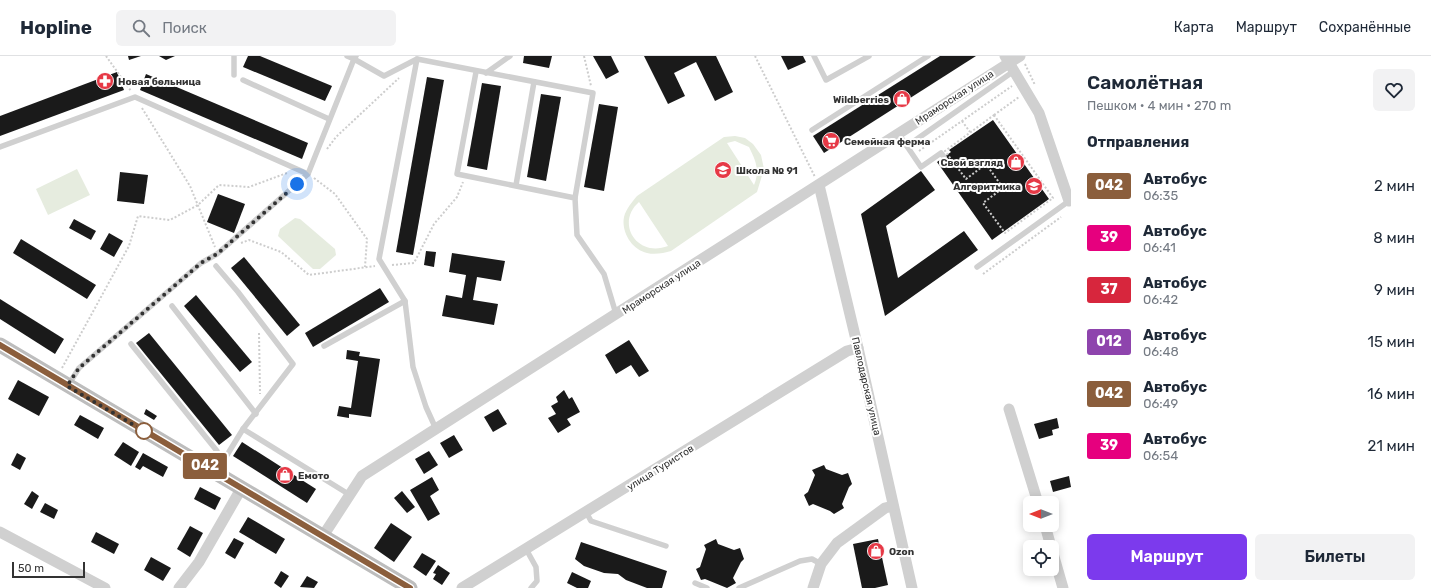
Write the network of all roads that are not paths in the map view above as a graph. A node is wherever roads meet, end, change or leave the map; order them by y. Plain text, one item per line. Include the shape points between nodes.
1 (234, 56) edge
2 (347, 56) edge
3 (510, 56) edge
4 (814, 56) edge
5 (869, 56) edge
6 (928, 56) edge
7 (1020, 56) edge
8 (355, 57) edge
9 (417, 59) junction
10 (1010, 63) edge
11 (476, 72) junction
12 (486, 73) junction
13 (234, 75) dead end
14 (243, 80) dead end
15 (534, 82) junction
16 (329, 119) junction
17 (812, 130) dead end
18 (898, 133) junction
19 (907, 146) junction
20 (0, 147) edge
21 (944, 157) dead end
22 (308, 174) junction
23 (516, 185) junction
24 (819, 185) junction
25 (575, 198) junction
26 (1070, 200) edge
27 (216, 266) dead end
28 (977, 267) dead end
29 (406, 301) junction
30 (172, 306) dead end
31 (616, 314) junction
32 (131, 344) dead end
33 (0, 345) edge
34 (324, 346) dead end
35 (858, 348) junction
36 (67, 386) junction
37 (1009, 409) dead end
38 (256, 414) junction
39 (243, 429) junction
40 (436, 429) junction
41 (218, 469) junction
42 (241, 489) junction
43 (350, 495) junction
44 (1036, 496) edge
45 (894, 506) junction
46 (586, 512) junction
47 (0, 532) edge
48 (323, 536) junction
49 (666, 546) dead end
50 (526, 549) junction
51 (821, 564) junction
52 (1059, 574) edge
53 (695, 583) dead end
54 (466, 587) edge
55 (105, 588) edge
56 (179, 588) edge
57 (410, 588) edge
58 (531, 588) edge
59 (707, 588) edge
60 (739, 588) edge
61 (813, 588) edge
62 (912, 588) edge
63 (1063, 588) edge

1 - 13 lane
2 - 8 lane
3 - 12 lane
4 - 5 lane via 826,80
6 - 17 lane
7 - 10 street, Мраморская улица
8 - 9 lane via 384,76
8 - 16 lane
9 - 11 lane
9 - 29 lane via 379,259
10 - 18 street, Мраморская улица
10 - 19 lane
10 - 26 street via 1023,94 1039,114
11 - 12 lane
11 - 23 lane via 457,174
12 - 15 lane
14 - 16 lane
15 - 23 lane
15 - 25 lane via 593,93
16 - 22 lane
18 - 19 lane
18 - 24 street, Мраморская улица
19 - 21 lane via 921,167 941,153
20 - 22 lane via 136,97
22 - 36 lane via 217,254 201,263 79,368
23 - 25 lane
24 - 31 street, Мраморская улица
24 - 35 street, Павлодарская улица
25 - 31 lane via 577,235 604,274
26 - 28 lane
27 - 38 lane via 293,364
29 - 34 lane
29 - 40 lane via 413,367
30 - 38 lane
31 - 40 street, Мраморская улица
32 - 41 lane via 217,450
33 - 36 main road
35 - 45 street, Павлодарская улица
35 - 46 street, улица Туристов via 847,351
36 - 41 main road
37 - 44 street
38 - 39 lane
39 - 41 lane
39 - 43 lane
40 - 43 street, Мраморская улица via 362,476
41 - 42 main road
42 - 48 main road
42 - 56 street via 199,562
43 - 48 street, Мраморская улица
45 - 51 street via 885,508 837,543
45 - 62 street, Павлодарская улица
46 - 49 lane via 591,521
46 - 50 street, улица Туристов
47 - 55 street
48 - 57 main road
50 - 54 street, улица Туристов
50 - 58 lane via 536,567 537,581
51 - 60 lane via 812,559 800,561
51 - 61 street
52 - 63 street
53 - 59 lane

